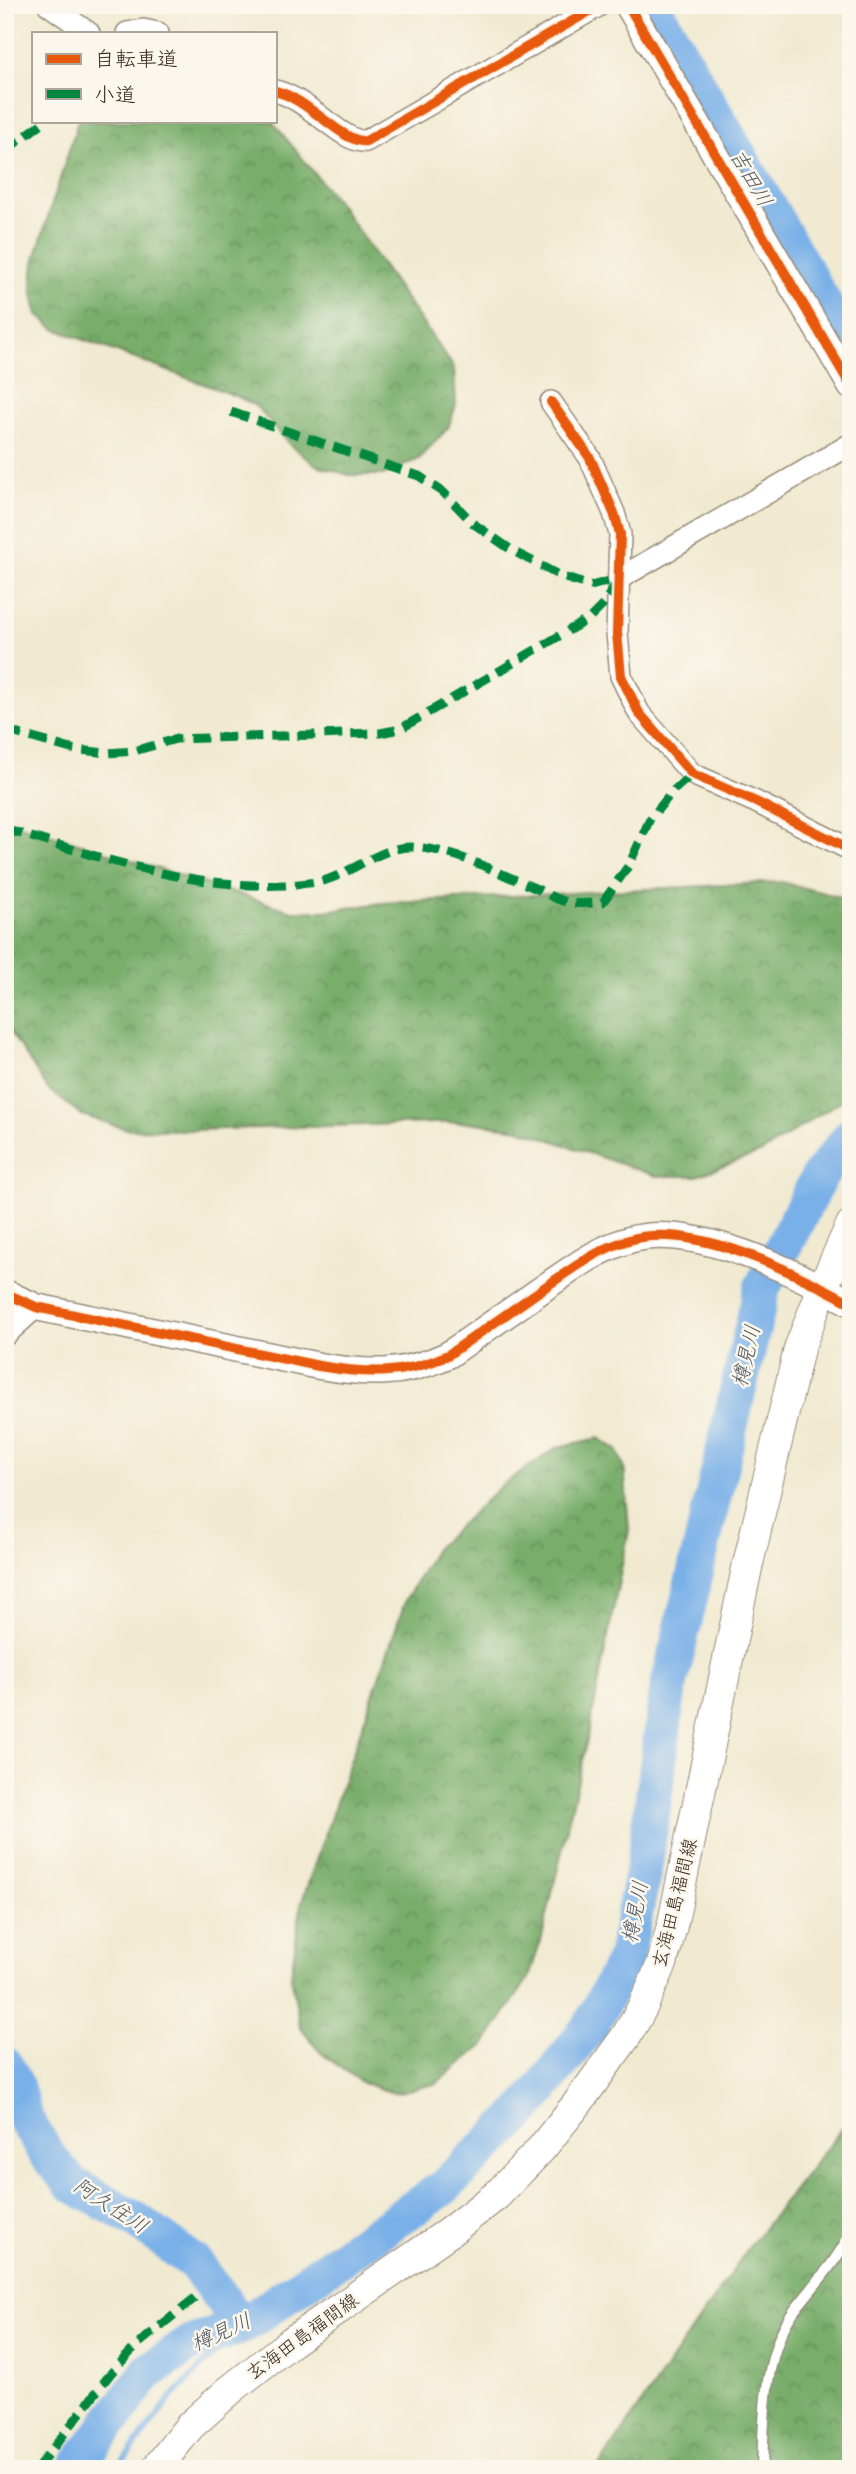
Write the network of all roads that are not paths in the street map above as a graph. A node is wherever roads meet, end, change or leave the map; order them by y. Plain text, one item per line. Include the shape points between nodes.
1 (50, 5) edge
2 (600, 5) edge
3 (628, 5) edge
4 (88, 32) edge
5 (132, 32) edge
6 (153, 32) edge
7 (276, 91) edge
8 (851, 386) edge
9 (551, 402) dead end
10 (851, 443) edge
11 (620, 578) junction
12 (851, 850) edge
13 (851, 1225) edge
14 (818, 1285) junction
15 (5, 1293) edge
16 (851, 1303) edge
17 (36, 1307) junction
18 (5, 1335) edge
19 (851, 2232) edge
20 (156, 2469) edge
21 (762, 2469) edge

1 - 4 street
2 - 7 street via 366,141 347,138 304,104
3 - 8 street
5 - 6 street
9 - 11 street via 605,487 620,534
10 - 11 street
11 - 12 street via 617,633 621,676 647,723 692,774
13 - 14 main road, 玄海田島福間線
14 - 16 street
14 - 17 street via 718,1244 688,1237 629,1240 590,1256 448,1355 427,1365 360,1373
14 - 20 main road, 玄海田島福間線 via 775,1443 673,1922 662,1964 627,2035 541,2149 497,2194 230,2390 190,2426
15 - 17 street
17 - 18 street
19 - 21 lane via 835,2262 793,2312 781,2334 764,2404

